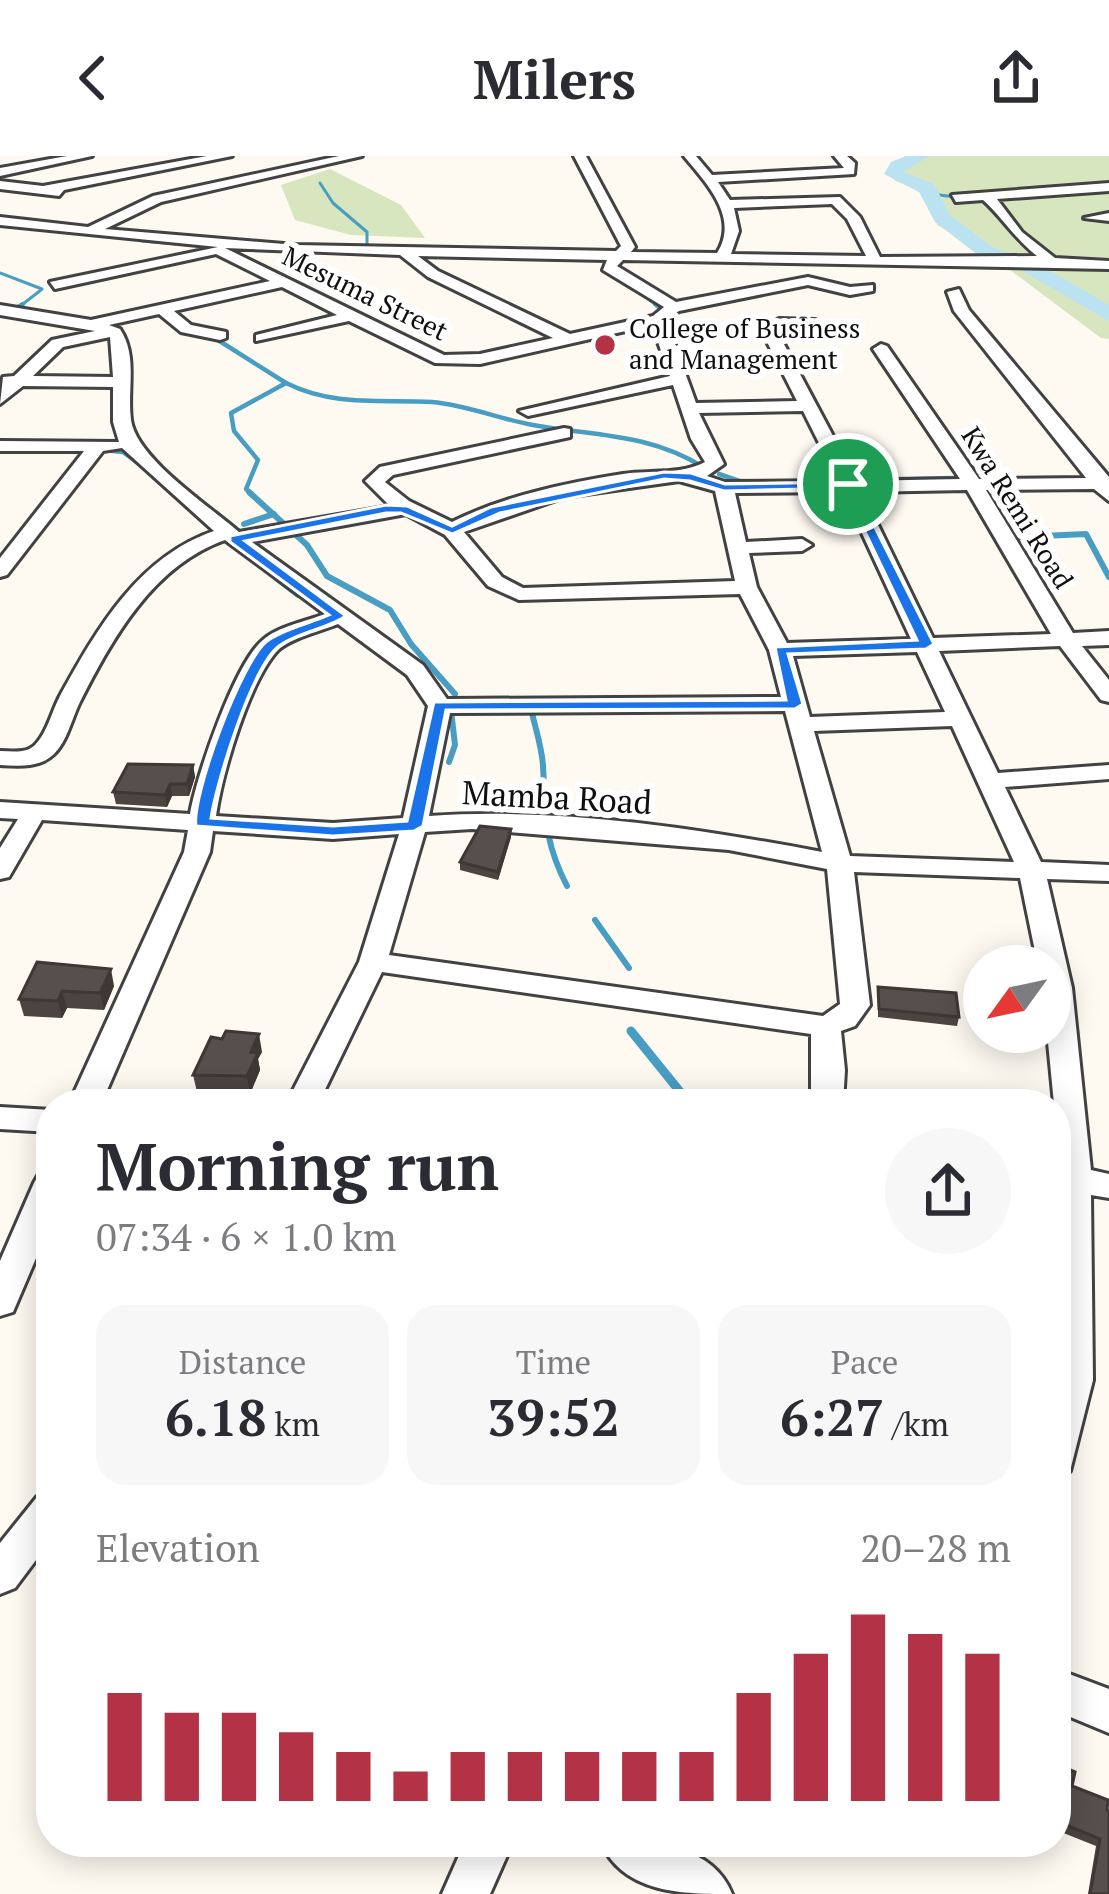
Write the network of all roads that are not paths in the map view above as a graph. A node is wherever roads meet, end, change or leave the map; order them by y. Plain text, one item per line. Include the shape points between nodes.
1 (10, 156) edge
2 (86, 156) edge
3 (172, 156) edge
4 (226, 156) edge
5 (356, 156) edge
6 (580, 156) edge
7 (690, 156) edge
8 (840, 156) edge
9 (769, 158) edge
10 (189, 163) junction
11 (28, 166) junction
12 (0, 172) edge
13 (781, 175) junction
14 (708, 178) junction
15 (234, 182) junction
16 (0, 185) edge
17 (1109, 187) edge
18 (44, 190) junction
19 (91, 196) dead end
20 (987, 197) junction
21 (110, 198) dead end
22 (956, 198) dead end
23 (148, 202) junction
24 (727, 204) junction
25 (1109, 217) edge
26 (1091, 218) dead end
27 (0, 221) edge
28 (92, 231) junction
29 (198, 243) junction
30 (221, 251) junction
31 (403, 251) junction
32 (621, 256) junction
33 (721, 258) junction
34 (874, 259) junction
35 (1051, 261) junction
36 (1109, 265) edge
37 (284, 282) junction
38 (55, 285) dead end
39 (868, 288) dead end
40 (954, 292) dead end
41 (674, 307) junction
42 (162, 309) junction
43 (0, 310) edge
44 (350, 316) junction
45 (658, 319) junction
46 (810, 323) dead end
47 (104, 328) junction
48 (220, 335) dead end
49 (262, 338) dead end
50 (566, 338) junction
51 (881, 349) dead end
52 (680, 379) junction
53 (9, 381) edge
54 (123, 382) junction
55 (0, 400) edge
56 (808, 406) junction
57 (687, 408) junction
58 (528, 411) dead end
59 (564, 433) dead end
60 (0, 446) edge
61 (98, 446) junction
62 (130, 447) junction
63 (691, 477) junction
64 (848, 484) junction
65 (972, 484) junction
66 (1106, 487) edge
67 (724, 488) junction
68 (403, 509) junction
69 (452, 530) junction
70 (231, 536) junction
71 (802, 544) dead end
72 (738, 548) junction
73 (0, 571) edge
74 (747, 587) junction
75 (339, 616) junction
76 (1109, 638) edge
77 (1066, 640) junction
78 (926, 644) junction
79 (780, 650) junction
80 (1109, 695) edge
81 (440, 706) junction
82 (798, 714) junction
83 (962, 718) junction
84 (0, 758) edge
85 (1109, 772) edge
86 (992, 781) junction
87 (0, 810) edge
88 (34, 811) junction
89 (202, 823) junction
90 (414, 826) junction
91 (836, 863) junction
92 (0, 871) edge
93 (1032, 871) junction
94 (1109, 873) edge
95 (373, 962) junction
96 (825, 1026) junction
97 (92, 1089) edge
98 (310, 1089) edge
99 (828, 1089) edge
100 (1070, 1089) edge
101 (1071, 1101) edge
102 (0, 1118) edge
103 (36, 1120) edge
104 (1080, 1180) edge
105 (36, 1219) edge
106 (0, 1302) edge
107 (1071, 1393) edge
108 (36, 1526) edge
109 (3, 1564) edge
110 (1071, 1696) edge
111 (1109, 1711) edge
112 (482, 1857) edge
113 (649, 1857) edge
114 (466, 1894) edge
115 (708, 1894) edge

1 - 11 street
2 - 11 street
3 - 10 street
4 - 10 street
5 - 15 street
6 - 32 street via 626,240
7 - 14 street
8 - 13 street via 850,171
9 - 13 street
10 - 15 street
10 - 18 street
11 - 12 street
13 - 14 street
14 - 24 street
15 - 23 street
16 - 18 street
17 - 20 street
18 - 19 street
20 - 22 street
20 - 35 street
21 - 23 street
23 - 28 street
24 - 33 street via 732,235
24 - 34 street via 835,200
25 - 26 street
27 - 28 street
28 - 29 street
29 - 30 street, Mesuma Street
29 - 31 street
30 - 37 street, Mesuma Street
30 - 38 street
31 - 32 street
31 - 50 street via 433,274
32 - 33 street
32 - 41 street via 609,264 612,272
33 - 34 street
34 - 35 street
35 - 36 street
37 - 42 street
37 - 44 street, Mesuma Street
39 - 41 street via 808,280
40 - 66 street
41 - 45 street
42 - 47 street
42 - 48 street via 186,329
43 - 47 street
44 - 49 street
44 - 50 street, Mesuma Street via 441,360
45 - 50 street, Mesuma Street
45 - 52 street
46 - 56 street via 769,329
47 - 53 street via 58,343
47 - 54 street via 121,342
51 - 65 street, Kwa Remi Road
52 - 57 street
52 - 58 street
53 - 54 street
53 - 55 street
54 - 62 street
56 - 57 street
56 - 64 street
57 - 63 street via 715,464
59 - 68 street via 380,474 375,485
60 - 61 street
61 - 62 street
61 - 73 street
62 - 70 street
63 - 67 street
63 - 69 street via 627,480 496,510
64 - 65 street
64 - 67 street
64 - 78 street
65 - 66 street
65 - 77 street, Kwa Remi Road
67 - 72 street
68 - 69 street
68 - 70 street
69 - 74 street via 492,582 510,592
70 - 75 street
70 - 84 street via 199,541 148,580 43,751
71 - 72 street
72 - 74 street
74 - 79 street
75 - 81 street via 415,670
75 - 89 street via 271,644 244,690
76 - 77 street
77 - 78 street
77 - 80 street, Kwa Remi Road
78 - 79 street
78 - 83 street
79 - 82 street
81 - 82 street
81 - 90 street
82 - 83 street
82 - 91 street
83 - 86 street
85 - 86 street
86 - 93 street
87 - 88 street, Mamba Road
88 - 89 street, Mamba Road
88 - 92 street
89 - 90 street, Mamba Road via 333,831
89 - 97 street via 197,852
90 - 91 street, Mamba Road via 575,827 729,842
90 - 95 street
91 - 93 street, Mamba Road
91 - 96 street via 846,890 855,1005
93 - 94 street, Mamba Road
93 - 100 street
95 - 96 street
95 - 98 street
96 - 99 street
101 - 104 street
102 - 103 street
104 - 107 street
105 - 106 street
108 - 109 street
110 - 111 street
112 - 114 street
113 - 115 street

